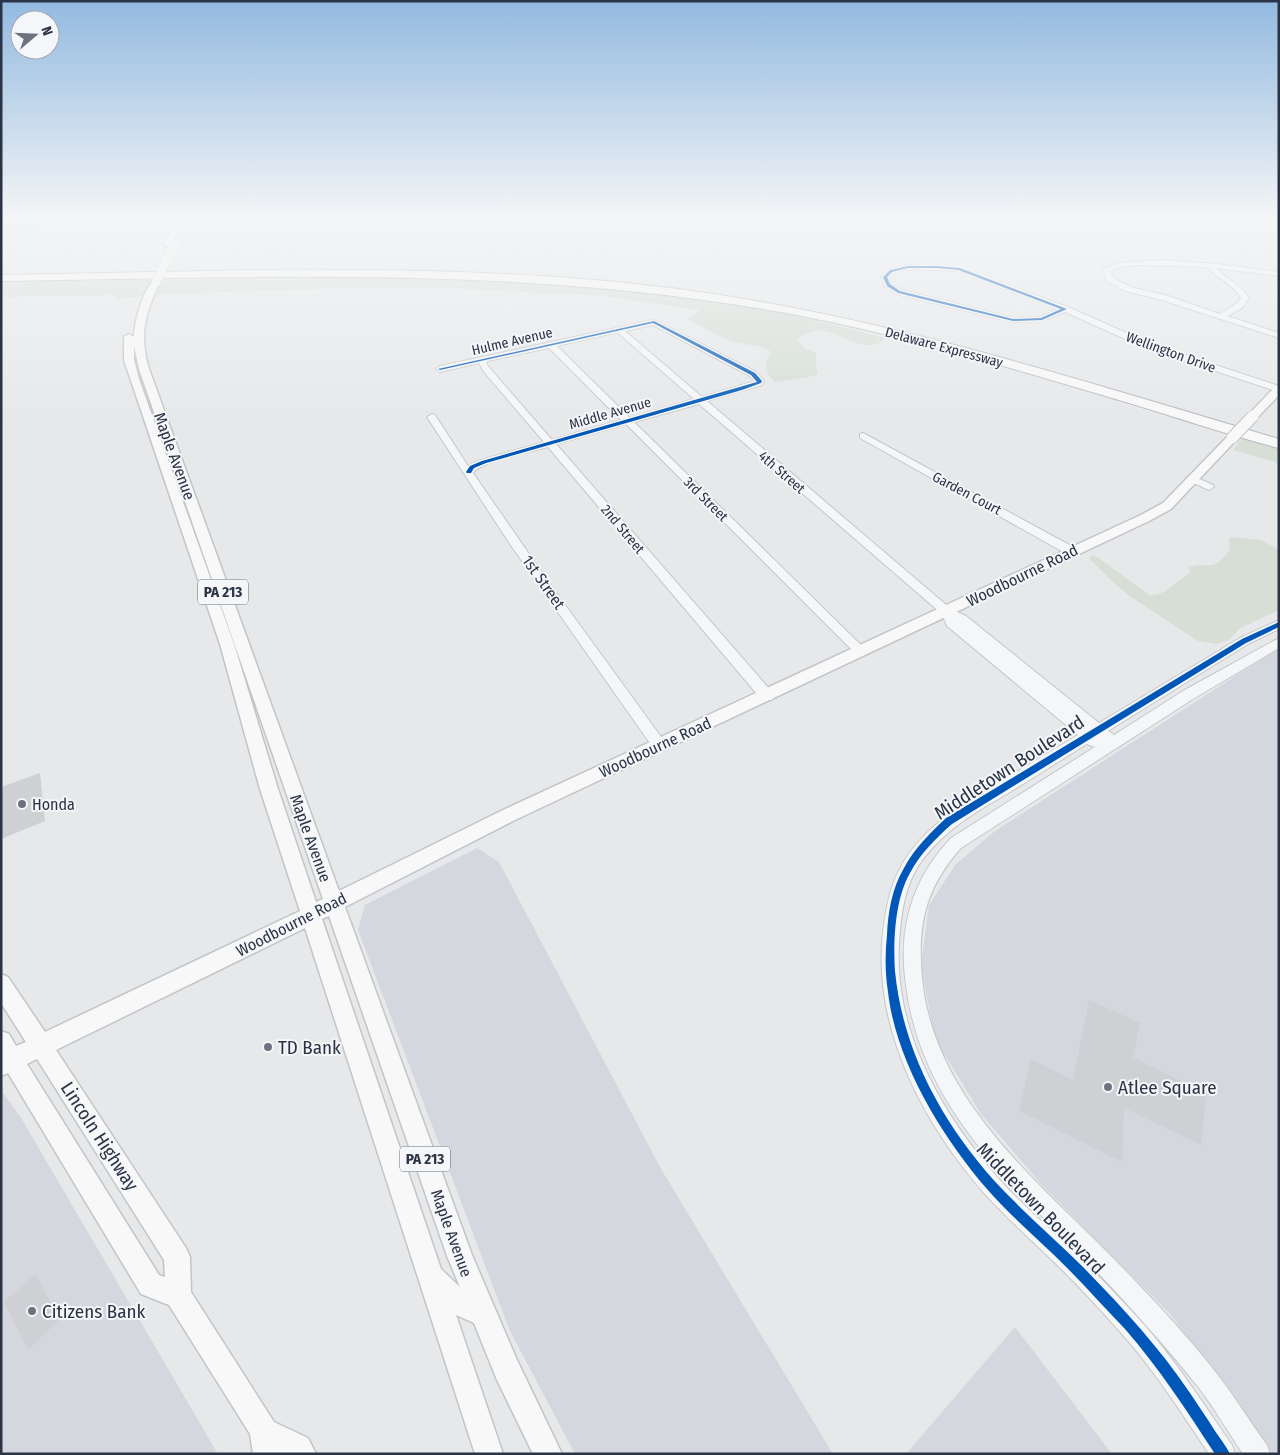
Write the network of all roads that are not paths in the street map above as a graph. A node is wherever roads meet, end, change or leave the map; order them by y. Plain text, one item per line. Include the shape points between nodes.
1 (149, 286) edge
2 (151, 286) edge
3 (625, 286) edge
4 (700, 286) edge
5 (890, 286) edge
6 (1002, 286) edge
7 (1122, 286) edge
8 (1234, 286) edge
9 (1066, 309) junction
10 (1220, 317) junction
11 (619, 330) junction
12 (931, 331) dead end
13 (1279, 336) edge
14 (975, 343) dead end
15 (551, 345) junction
16 (484, 360) junction
17 (440, 369) dead end
18 (760, 381) joint
19 (1136, 389) dead end
20 (1279, 389) edge
21 (700, 401) junction
22 (1231, 416) dead end
23 (432, 417) dead end
24 (1256, 420) junction
25 (628, 421) junction
26 (863, 436) dead end
27 (550, 444) junction
28 (1279, 444) edge
29 (469, 472) junction
30 (1193, 479) junction
31 (1210, 487) dead end
32 (1071, 551) junction
33 (947, 612) junction
34 (1279, 624) edge
35 (1260, 632) junction
36 (1277, 644) edge
37 (861, 652) junction
38 (766, 696) junction
39 (1093, 732) junction
40 (659, 745) junction
41 (1108, 747) junction
42 (334, 902) junction
43 (311, 915) junction
44 (1, 984) edge
45 (43, 1047) junction
46 (5, 1056) edge
47 (430, 1274) junction
48 (178, 1295) junction
49 (482, 1313) junction
50 (265, 1443) edge
51 (302, 1454) edge
52 (489, 1454) edge
53 (548, 1454) edge
54 (1224, 1454) edge
55 (1258, 1454) edge

1 - 43 main road, Maple Avenue / PA 213 via 131,318 129,360 227,644 265,776
2 - 42 main road, Maple Avenue / PA 213 via 139,321 140,360
3 - 28 highway, Delaware Expressway via 801,312 908,337
4 - 12 highway, Delaware Expressway via 853,313
5 - 9 street, Wellington Drive via 904,294 1013,320 1042,319
6 - 9 street, Wellington Drive
7 - 10 street
8 - 10 street via 1245,298 1239,306
9 - 20 street, Wellington Drive via 1146,345
10 - 13 street
11 - 15 street, Hulme Avenue
11 - 18 street, Hulme Avenue via 655,323 753,374
11 - 21 street, 4th Street
14 - 19 highway, Delaware Expressway
15 - 16 street, Hulme Avenue
15 - 25 street, 3rd Street
16 - 17 street, Hulme Avenue
16 - 27 street, 2nd Street via 483,365
18 - 21 street, Middle Avenue via 759,384
20 - 24 main road, Woodbourne Road
21 - 25 street, Middle Avenue
21 - 33 street, 4th Street
22 - 24 highway
23 - 29 street, 1st Street
24 - 30 main road, Woodbourne Road, bridge via 1232,438
25 - 27 street, Middle Avenue
25 - 37 street, 3rd Street
26 - 32 street, Garden Court
27 - 29 street, Middle Avenue via 484,462
27 - 38 street, 2nd Street
29 - 40 street, 1st Street
30 - 31 street
30 - 32 main road, Woodbourne Road via 1167,506
32 - 33 main road, Woodbourne Road
33 - 37 main road, Woodbourne Road
33 - 39 street, 4th Street via 951,623
34 - 35 street, Middletown Boulevard
35 - 36 street
35 - 39 street, Middletown Boulevard
36 - 41 street, Middletown Boulevard via 1188,695
37 - 38 main road, Woodbourne Road
38 - 40 main road, Woodbourne Road
39 - 41 street, 4th Street
39 - 54 street, Middletown Boulevard via 949,820 922,848 898,890 889,947 892,991 912,1062 950,1133 990,1184 1139,1336
40 - 42 main road, Woodbourne Road
41 - 55 street, Middletown Boulevard via 956,843 937,866 919,902 913,939 913,972 922,1021 930,1048 964,1112 999,1157 1101,1260 1200,1371
42 - 43 main road, Woodbourne Road
42 - 49 main road, Maple Avenue / PA 213
43 - 45 main road, Woodbourne Road
43 - 47 main road, Maple Avenue / PA 213
44 - 45 main road, Lincoln Highway
45 - 46 main road, Woodbourne Road
45 - 48 main road, Lincoln Highway via 178,1257
46 - 48 main road, Lincoln Highway via 150,1285
47 - 49 main road via 456,1302
47 - 52 main road, Maple Avenue / PA 213
48 - 50 main road
49 - 53 main road, Maple Avenue / PA 213
50 - 51 main road via 298,1448

